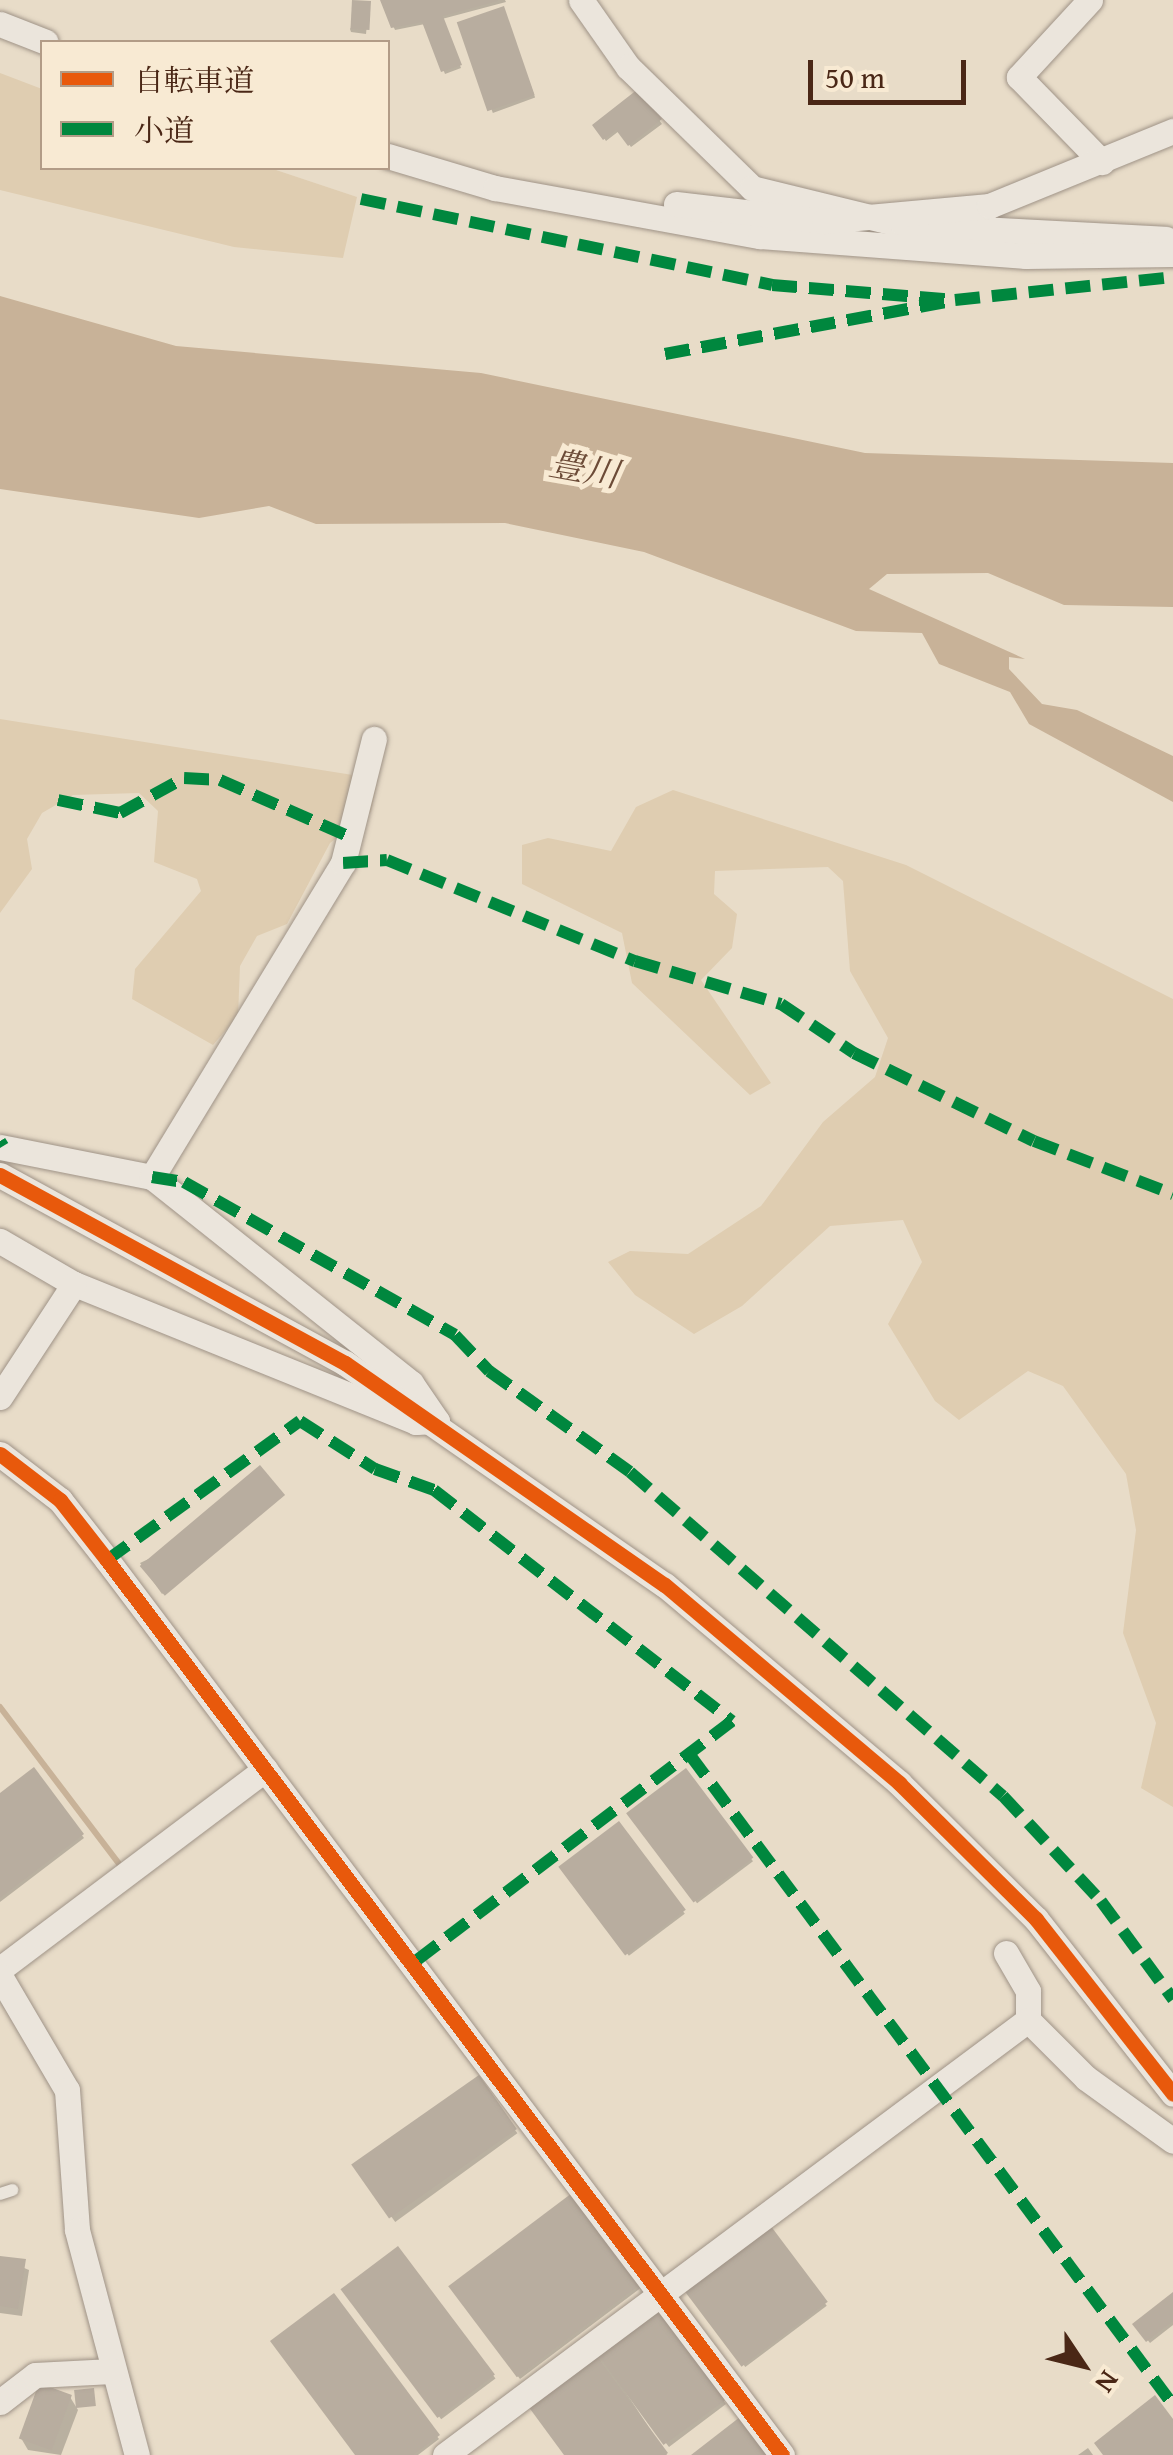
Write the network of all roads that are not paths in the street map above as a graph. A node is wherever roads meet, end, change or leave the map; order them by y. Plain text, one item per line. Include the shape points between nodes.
1 (581, 0) edge
2 (1090, 0) edge
3 (0, 24) edge
4 (41, 40) edge
5 (1173, 131) edge
6 (390, 156) edge
7 (1102, 162) junction
8 (574, 202) junction
9 (864, 213) junction
10 (1173, 240) edge
11 (1173, 254) edge
12 (374, 739) dead end
13 (0, 1146) edge
14 (0, 1175) edge
15 (152, 1178) junction
16 (0, 1241) edge
17 (74, 1284) junction
18 (0, 1396) edge
19 (437, 1420) junction
20 (0, 1454) edge
21 (265, 1769) junction
22 (1006, 1953) dead end
23 (0, 1972) edge
24 (1028, 2020) junction
25 (1173, 2094) edge
26 (1173, 2141) edge
27 (659, 2293) junction
28 (112, 2371) junction
29 (0, 2402) edge
30 (136, 2455) edge
31 (445, 2455) edge
32 (782, 2455) edge

1 - 9 street via 628,67 728,172 752,188
2 - 7 street via 1019,78
3 - 4 street
5 - 7 street
6 - 8 street
7 - 9 street via 989,206
8 - 9 street via 615,195 824,220
8 - 11 street via 894,248
9 - 10 street via 903,225
12 - 15 street via 343,863
13 - 15 street
14 - 19 street
15 - 19 street via 412,1383
16 - 17 street
17 - 18 street
17 - 19 street via 416,1422
19 - 25 street via 665,1585 900,1783 1036,1919
20 - 21 street via 60,1500
21 - 23 street
21 - 27 street
22 - 24 street via 1028,1991
23 - 28 street via 67,2090 78,2230
24 - 26 street via 1086,2078
24 - 27 street
27 - 31 street
27 - 32 street
28 - 29 street via 35,2375
28 - 30 street

